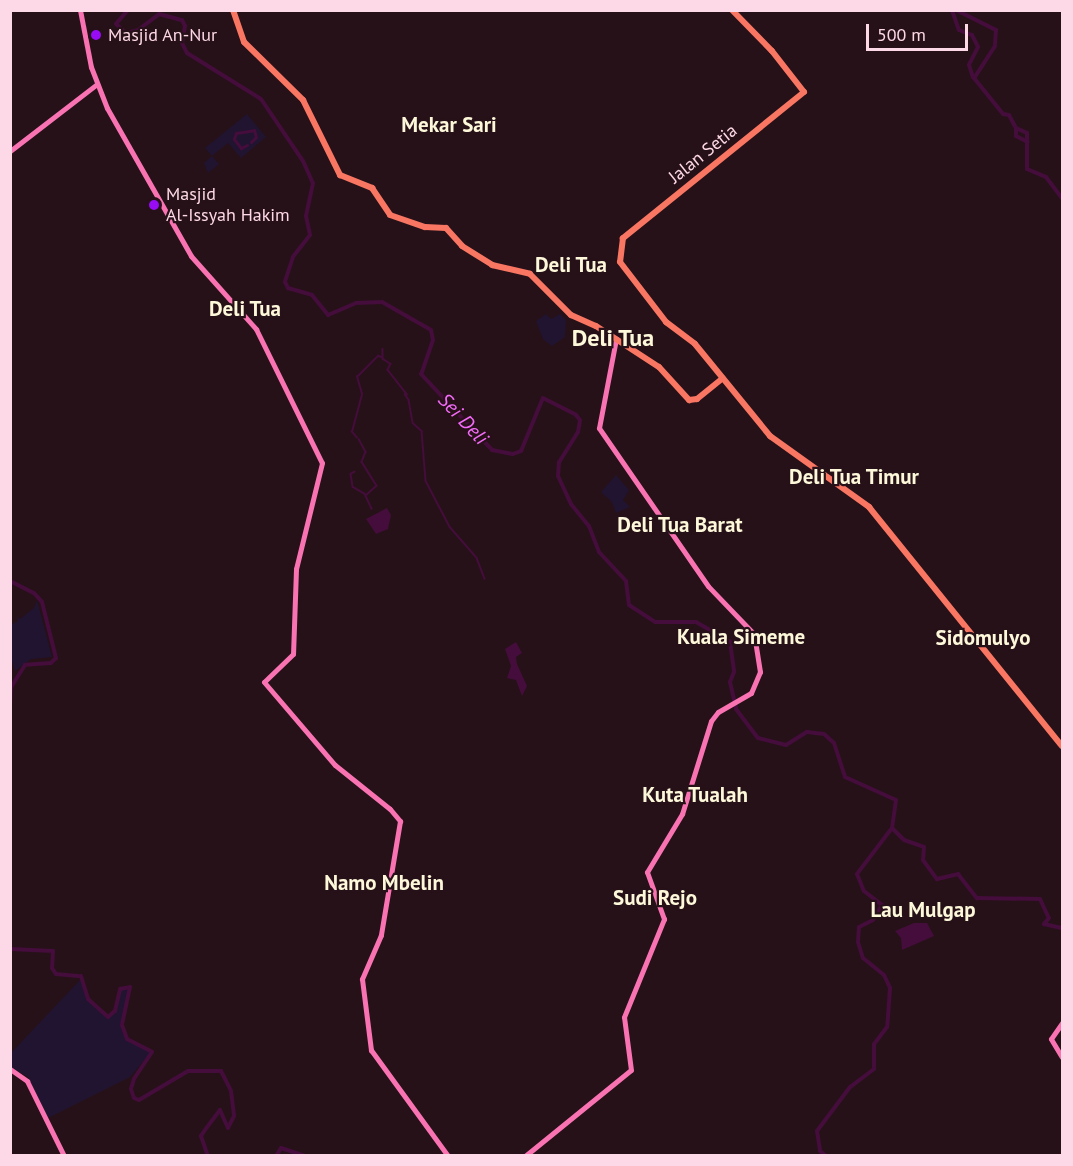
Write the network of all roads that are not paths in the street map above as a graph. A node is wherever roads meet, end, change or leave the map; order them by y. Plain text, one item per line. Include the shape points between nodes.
1 (80, 10) edge
2 (233, 10) edge
3 (732, 10) edge
4 (96, 84) junction
5 (10, 151) edge
6 (616, 338) junction
7 (723, 379) junction
8 (1062, 746) edge
9 (1062, 1023) edge
10 (1062, 1057) edge
11 (10, 1069) edge
12 (64, 1155) edge
13 (448, 1155) edge
14 (525, 1155) edge

1 - 4 main road
2 - 6 main road via 244,42 303,100 330,160 344,180 372,188 391,215 428,228 445,228 462,246 492,265 530,274 571,315
3 - 7 main road, Jalan Setia via 804,92 622,239 622,265 667,323 691,340
4 - 5 main road
4 - 13 main road via 195,262 256,329 322,463 296,569 294,653 264,682 335,765 399,820 381,935 362,979 371,1050
6 - 7 main road via 659,367 689,400 697,399
6 - 14 main road via 600,430 708,586 756,637 760,672 753,690 711,721 682,814 647,872 664,920 624,1017 630,1070
7 - 8 main road via 770,436 869,507
9 - 10 main road via 1051,1039
11 - 12 main road via 27,1081

